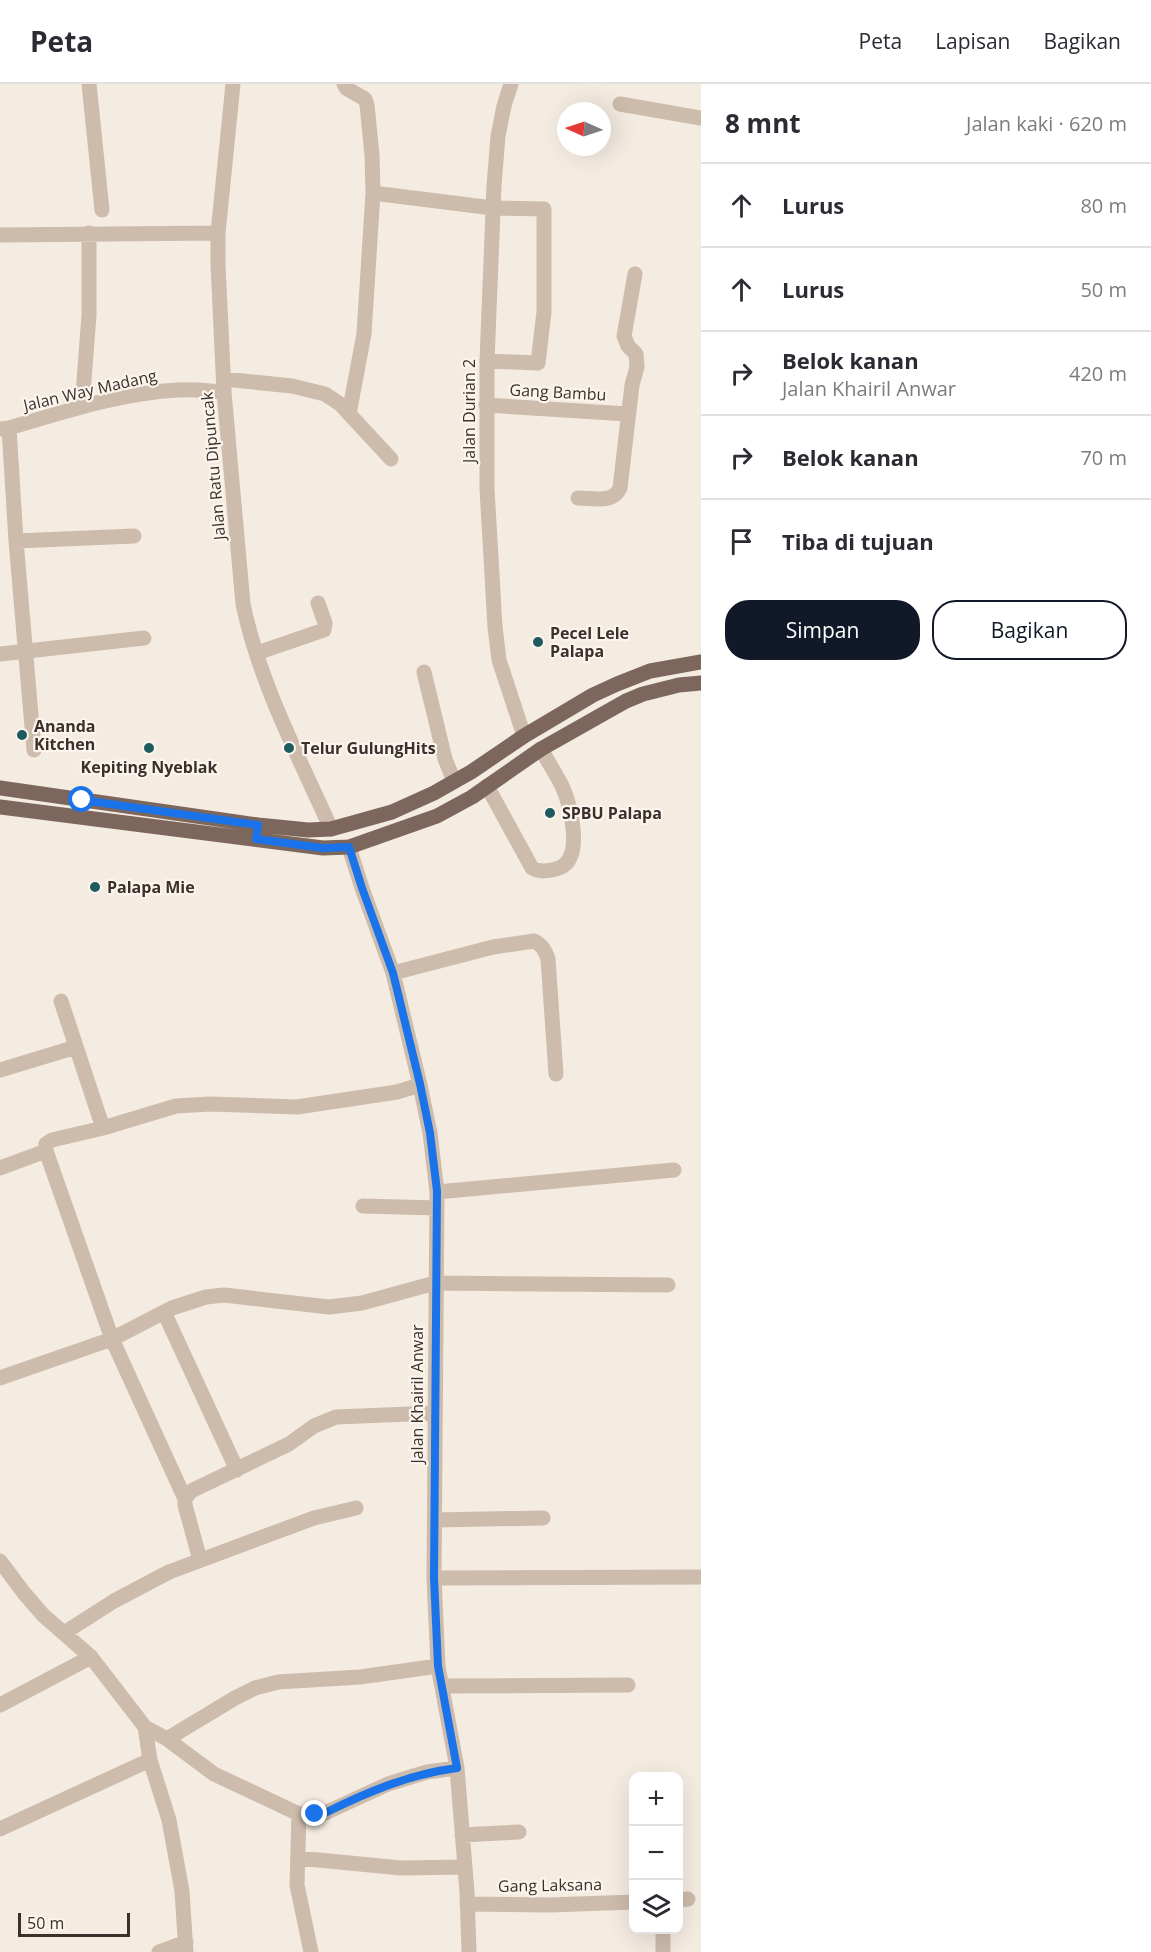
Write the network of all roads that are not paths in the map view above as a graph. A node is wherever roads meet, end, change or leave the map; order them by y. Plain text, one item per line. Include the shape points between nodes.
1 (89, 84) edge
2 (233, 84) edge
3 (344, 84) edge
4 (511, 84) edge
5 (620, 104) dead end
6 (701, 118) edge
7 (373, 193) junction
8 (494, 208) junction
9 (102, 210) dead end
10 (218, 233) junction
11 (89, 234) junction
12 (0, 235) edge
13 (635, 274) dead end
14 (487, 361) junction
15 (224, 386) junction
16 (486, 405) junction
17 (82, 407) junction
18 (350, 414) junction
19 (628, 414) junction
20 (4, 428) edge
21 (391, 459) dead end
22 (578, 498) dead end
23 (134, 536) dead end
24 (16, 541) junction
25 (318, 603) dead end
26 (144, 638) dead end
27 (26, 650) junction
28 (257, 653) junction
29 (0, 654) edge
30 (701, 662) edge
31 (424, 672) dead end
32 (701, 683) edge
33 (570, 709) junction
34 (579, 727) junction
35 (524, 736) junction
36 (542, 749) junction
37 (34, 750) dead end
38 (454, 781) junction
39 (487, 786) junction
40 (0, 788) edge
41 (82, 800) junction
42 (411, 803) junction
43 (0, 807) edge
44 (79, 817) junction
45 (418, 824) junction
46 (332, 829) junction
47 (257, 832) junction
48 (349, 847) junction
49 (393, 973) junction
50 (61, 1001) dead end
51 (76, 1047) junction
52 (0, 1070) edge
53 (556, 1074) dead end
54 (420, 1084) junction
55 (103, 1128) junction
56 (46, 1151) junction
57 (0, 1168) edge
58 (674, 1170) dead end
59 (437, 1191) junction
60 (363, 1206) dead end
61 (437, 1208) junction
62 (435, 1283) junction
63 (668, 1285) dead end
64 (164, 1312) junction
65 (112, 1339) junction
66 (0, 1378) edge
67 (435, 1413) junction
68 (237, 1470) junction
69 (184, 1499) junction
70 (356, 1508) dead end
71 (543, 1518) dead end
72 (435, 1521) junction
73 (200, 1560) junction
74 (0, 1561) edge
75 (701, 1577) edge
76 (434, 1578) junction
77 (64, 1633) junction
78 (91, 1657) junction
79 (438, 1666) junction
80 (628, 1685) dead end
81 (442, 1686) junction
82 (0, 1705) edge
83 (145, 1727) junction
84 (167, 1739) junction
85 (150, 1760) junction
86 (457, 1768) junction
87 (299, 1814) junction
88 (0, 1829) edge
89 (519, 1832) dead end
90 (462, 1835) junction
91 (298, 1858) junction
92 (465, 1867) junction
93 (629, 1902) edge
94 (467, 1904) junction
95 (663, 1934) edge
96 (186, 1947) edge
97 (159, 1952) edge
98 (310, 1952) edge
99 (469, 1952) edge
100 (663, 1952) edge

1 - 9 street
2 - 10 street, Jalan Ratu Dipuncak
3 - 7 street via 367,105
4 - 8 street, Jalan Durian 2 via 498,136
5 - 6 street
7 - 8 street
7 - 18 street via 364,334
8 - 14 street, Jalan Durian 2
8 - 14 street via 544,209 544,312 538,363
10 - 11 street
10 - 15 street, Jalan Ratu Dipuncak
11 - 12 street
11 - 17 street
13 - 19 street via 624,336 636,354 637,367
14 - 16 street, Jalan Durian 2
15 - 17 street, Jalan Way Madang via 142,394
15 - 18 street, Jalan Way Madang via 292,386 324,394
15 - 28 street, Jalan Ratu Dipuncak via 243,604
16 - 19 street, Gang Bambu
16 - 35 street, Jalan Durian 2 via 495,627 499,660
17 - 20 street, Jalan Way Madang
18 - 21 street, Jalan Way Madang
19 - 22 street via 617,494
20 - 24 street
23 - 24 street
24 - 27 street
25 - 28 street via 324,630
26 - 27 street
27 - 29 street
27 - 37 street
28 - 46 street, Jalan Ratu Dipuncak
30 - 33 main road via 650,671
31 - 38 street
32 - 34 main road via 626,700
33 - 34 main road
33 - 35 main road
34 - 36 main road
35 - 38 main road
36 - 39 main road
36 - 39 street via 570,810 572,855 561,867 544,871 532,868
38 - 42 main road
39 - 45 main road
40 - 41 main road
41 - 44 main road
41 - 47 main road
42 - 45 main road
42 - 46 main road
43 - 44 main road
44 - 47 main road
45 - 48 main road
46 - 47 main road
47 - 48 main road via 323,848
48 - 49 street, Jalan Khairil Anwar
49 - 53 street via 493,947 534,941 540,944 548,959
49 - 54 street, Jalan Khairil Anwar
50 - 51 street
51 - 52 street
51 - 55 street
54 - 55 street via 397,1092 297,1107 176,1106
54 - 59 street, Jalan Khairil Anwar
55 - 56 street via 52,1140 46,1144
56 - 57 street
56 - 65 street
58 - 59 street
59 - 61 street, Jalan Khairil Anwar
60 - 61 street
61 - 62 street, Jalan Khairil Anwar
62 - 63 street
62 - 64 street via 346,1306 224,1295
62 - 67 street, Jalan Khairil Anwar
64 - 65 street
64 - 68 street
65 - 66 street
65 - 69 street
67 - 68 street via 336,1417
67 - 72 street, Jalan Khairil Anwar
68 - 69 street via 191,1491
69 - 73 street
70 - 73 street via 314,1518
71 - 72 street
72 - 76 street, Jalan Khairil Anwar
73 - 77 street via 160,1576
74 - 77 street via 36,1608
75 - 76 street
76 - 79 street, Jalan Khairil Anwar
77 - 78 street
78 - 82 street
78 - 83 street
79 - 81 street, Jalan Khairil Anwar
79 - 84 street via 360,1677 278,1682 255,1688
80 - 81 street
81 - 86 street, Jalan Khairil Anwar
83 - 84 street
83 - 85 street
84 - 87 street via 214,1774
85 - 88 street
85 - 96 street via 169,1820 182,1891
86 - 87 street via 388,1784 325,1813
86 - 90 street, Jalan Khairil Anwar
87 - 91 street
89 - 90 street
90 - 92 street, Jalan Khairil Anwar
91 - 92 street via 400,1868
91 - 98 street via 297,1885
92 - 94 street, Jalan Khairil Anwar
93 - 94 street, Gang Laksana
94 - 99 street, Jalan Khairil Anwar
95 - 100 street
96 - 97 street

